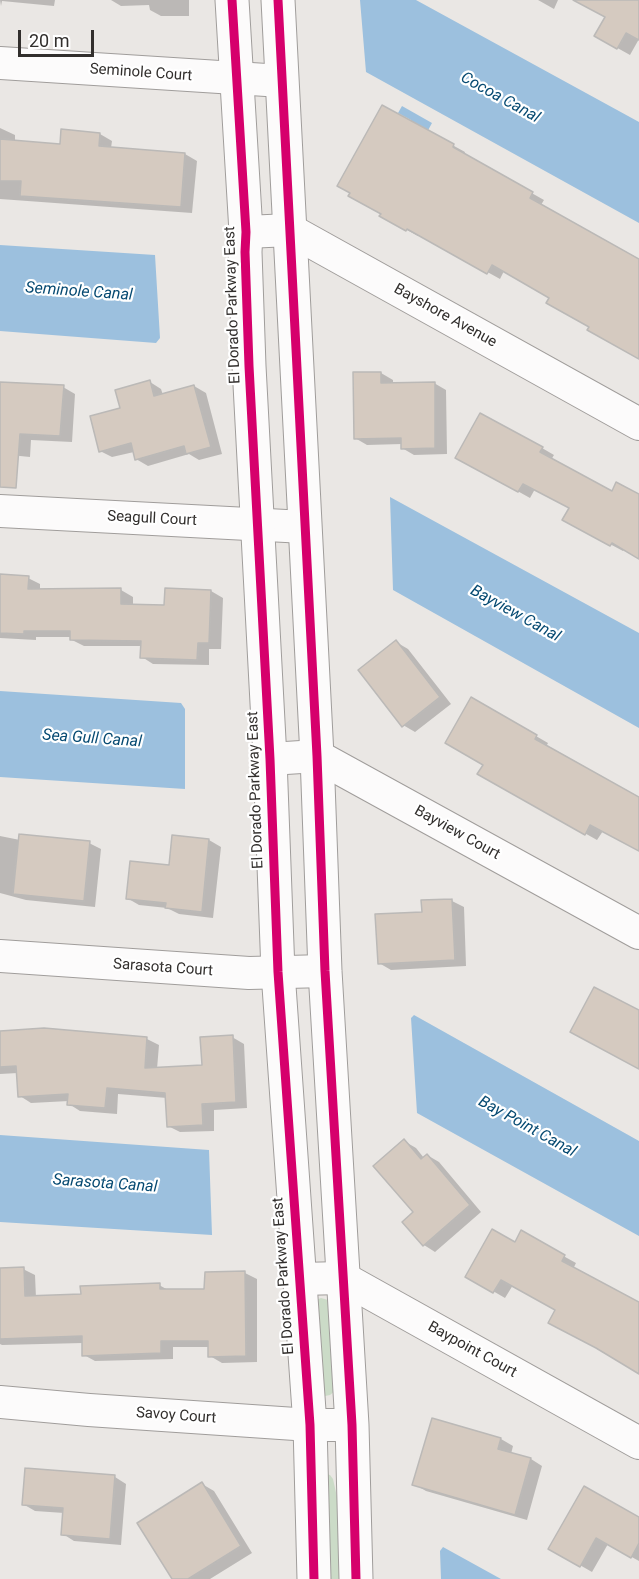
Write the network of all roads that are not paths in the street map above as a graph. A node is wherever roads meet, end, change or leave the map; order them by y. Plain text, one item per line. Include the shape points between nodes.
1 (232, 0) edge
2 (278, 0) edge
3 (0, 63) edge
4 (236, 79) junction
5 (282, 81) junction
6 (290, 230) junction
7 (246, 232) junction
8 (639, 424) edge
9 (0, 511) edge
10 (258, 525) junction
11 (305, 527) junction
12 (317, 756) junction
13 (270, 759) junction
14 (639, 933) edge
15 (0, 956) edge
16 (325, 971) junction
17 (278, 972) junction
18 (344, 1278) junction
19 (299, 1279) junction
20 (0, 1402) edge
21 (310, 1425) junction
22 (352, 1425) junction
23 (639, 1443) edge
24 (314, 1579) edge
25 (356, 1579) edge

1 - 4 street, El Dorado Parkway East
2 - 5 street
3 - 4 street, Seminole Court
4 - 5 street, Seminole Court
4 - 7 street, El Dorado Parkway East
5 - 6 street
6 - 7 street
6 - 8 street, Bayshore Avenue
6 - 11 street
7 - 10 street, El Dorado Parkway East
9 - 10 street, Seagull Court
10 - 11 street, Seagull Court
10 - 13 street, El Dorado Parkway East
11 - 12 street
12 - 13 street
12 - 14 street, Bayview Court
12 - 16 street
13 - 17 street, El Dorado Parkway East
15 - 17 street, Sarasota Court
16 - 17 street, Sarasota Court
16 - 18 street
17 - 19 street, El Dorado Parkway East
18 - 19 street
18 - 22 street
18 - 23 street, Baypoint Court
19 - 21 street, El Dorado Parkway East
20 - 21 street, Savoy Court
21 - 22 street, Savoy Court
21 - 24 street, El Dorado Parkway East
22 - 25 street

